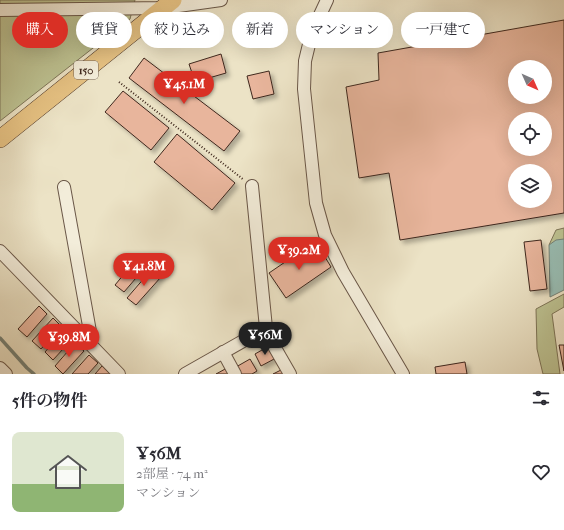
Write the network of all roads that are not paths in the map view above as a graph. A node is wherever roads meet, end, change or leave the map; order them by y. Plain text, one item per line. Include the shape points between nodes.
1 (221, 0) edge
2 (327, 0) edge
3 (168, 4) edge
4 (0, 10) edge
5 (0, 139) edge
6 (64, 186) dead end
7 (252, 186) road end
8 (0, 251) edge
9 (266, 328) junction
10 (88, 342) junction
11 (223, 352) junction
12 (0, 368) edge
13 (6, 374) edge
14 (119, 374) edge
15 (185, 374) edge
16 (236, 374) edge
17 (290, 374) edge
18 (403, 374) edge

1 - 3 street
2 - 18 street via 312,32 305,61 304,89 316,203 325,235 343,272
3 - 4 street
3 - 5 highway, 150
6 - 10 street via 91,337
7 - 9 street
8 - 10 street
9 - 11 street
9 - 17 street
10 - 14 street
11 - 15 street
11 - 16 street
12 - 13 street

